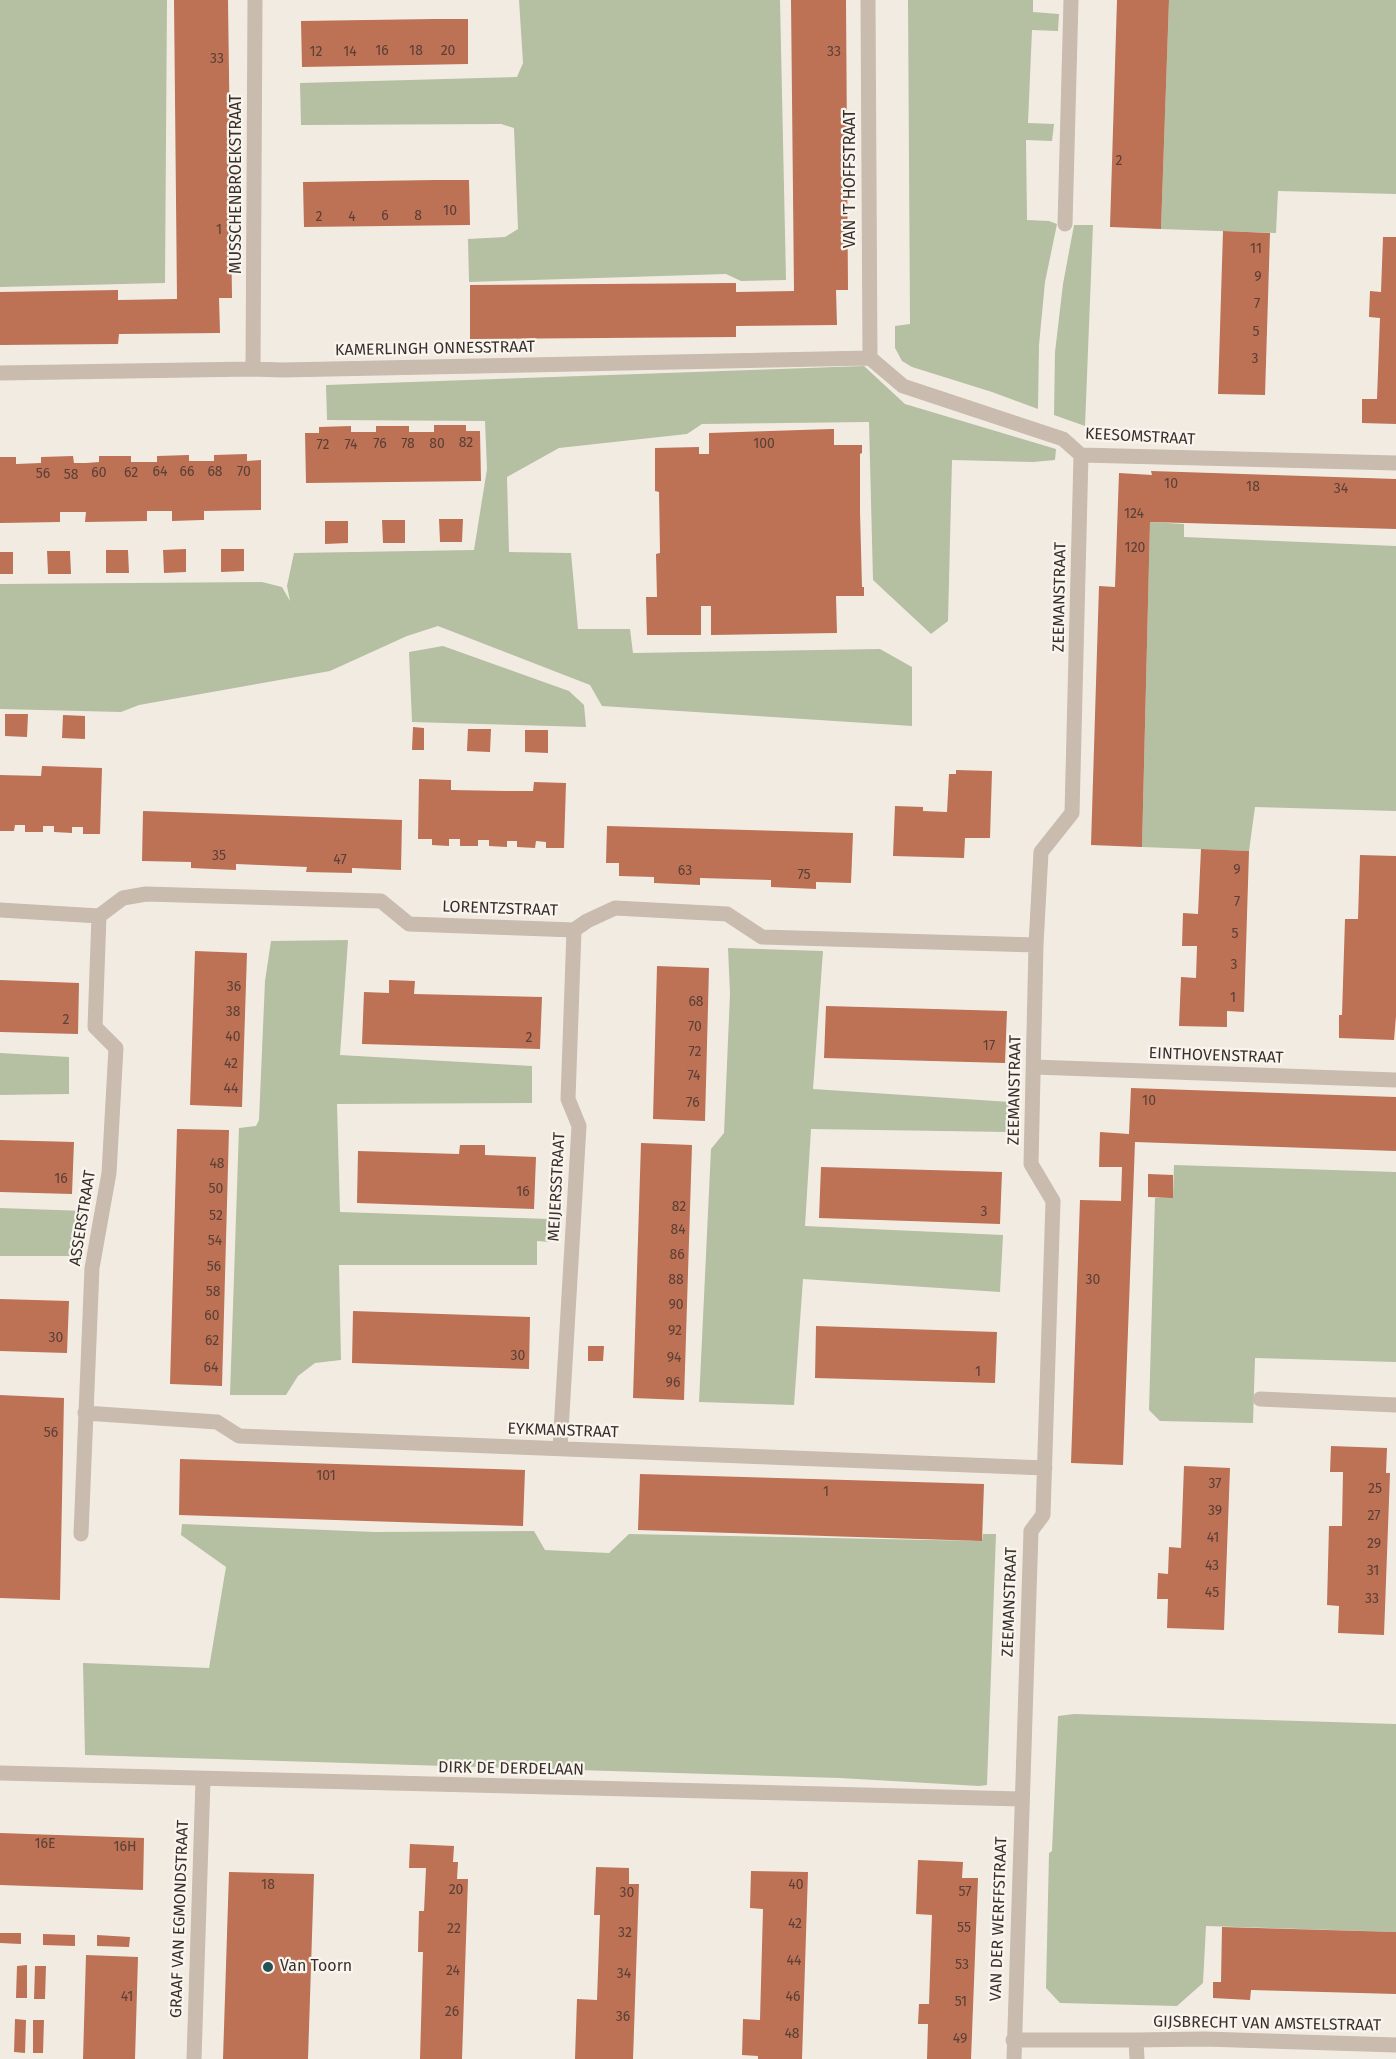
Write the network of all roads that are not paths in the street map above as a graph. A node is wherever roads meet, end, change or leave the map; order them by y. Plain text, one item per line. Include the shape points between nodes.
1 (255, 0) edge
2 (868, 0) edge
3 (1071, 0) edge
4 (1065, 224) dead end
5 (870, 358) junction
6 (253, 369) junction
7 (0, 373) edge
8 (1081, 455) junction
9 (1396, 463) edge
10 (0, 910) edge
11 (99, 916) junction
12 (574, 930) junction
13 (1036, 945) junction
14 (1034, 1067) junction
15 (1396, 1080) edge
16 (1260, 1399) dead end
17 (1396, 1405) edge
18 (85, 1413) junction
19 (560, 1448) junction
20 (1045, 1468) junction
21 (81, 1534) dead end
22 (0, 1773) edge
23 (203, 1780) junction
24 (1021, 1800) junction
25 (1013, 2040) junction
26 (1137, 2040) junction
27 (1396, 2044) edge
28 (194, 2059) edge
29 (1014, 2059) edge
30 (1137, 2059) edge

1 - 6 street, MUSSCHENBROEKSTRAAT
2 - 5 street, VAN 'T HOFFSTRAAT
3 - 4 street
5 - 6 street, KAMERLINGH ONNESSTRAAT
5 - 8 street, KEESOMSTRAAT via 903,386 1063,439
6 - 7 street, KAMERLINGH ONNESSTRAAT
8 - 9 street, KEESOMSTRAAT
8 - 13 street, ZEEMANSTRAAT via 1072,813 1041,852
10 - 11 street
11 - 12 street, LORENTZSTRAAT via 123,898 146,894 381,901 409,924
11 - 18 street, ASSERSTRAAT via 94,1027 116,1048 109,1173 92,1268
12 - 13 street, LORENTZSTRAAT via 615,908 728,914 762,937
12 - 19 street, MEIJERSSTRAAT via 568,1100 579,1126
13 - 14 street, ZEEMANSTRAAT
14 - 15 street, EINTHOVENSTRAAT
14 - 20 street, ZEEMANSTRAAT via 1031,1164 1053,1201
16 - 17 street
18 - 19 street, EYKMANSTRAAT via 217,1422 239,1436
18 - 21 street, ASSERSTRAAT
19 - 20 street, EYKMANSTRAAT
20 - 24 street, ZEEMANSTRAAT via 1043,1515 1031,1531
22 - 23 street, DIRK DE DERDELAAN
23 - 24 street, DIRK DE DERDELAAN
23 - 28 street, GRAAF VAN EGMONDSTRAAT
24 - 25 street, VAN DER WERFFSTRAAT
25 - 26 street
25 - 29 street, VAN DER WERFFSTRAAT
26 - 27 street, GIJSBRECHT VAN AMSTELSTRAAT
26 - 30 street

